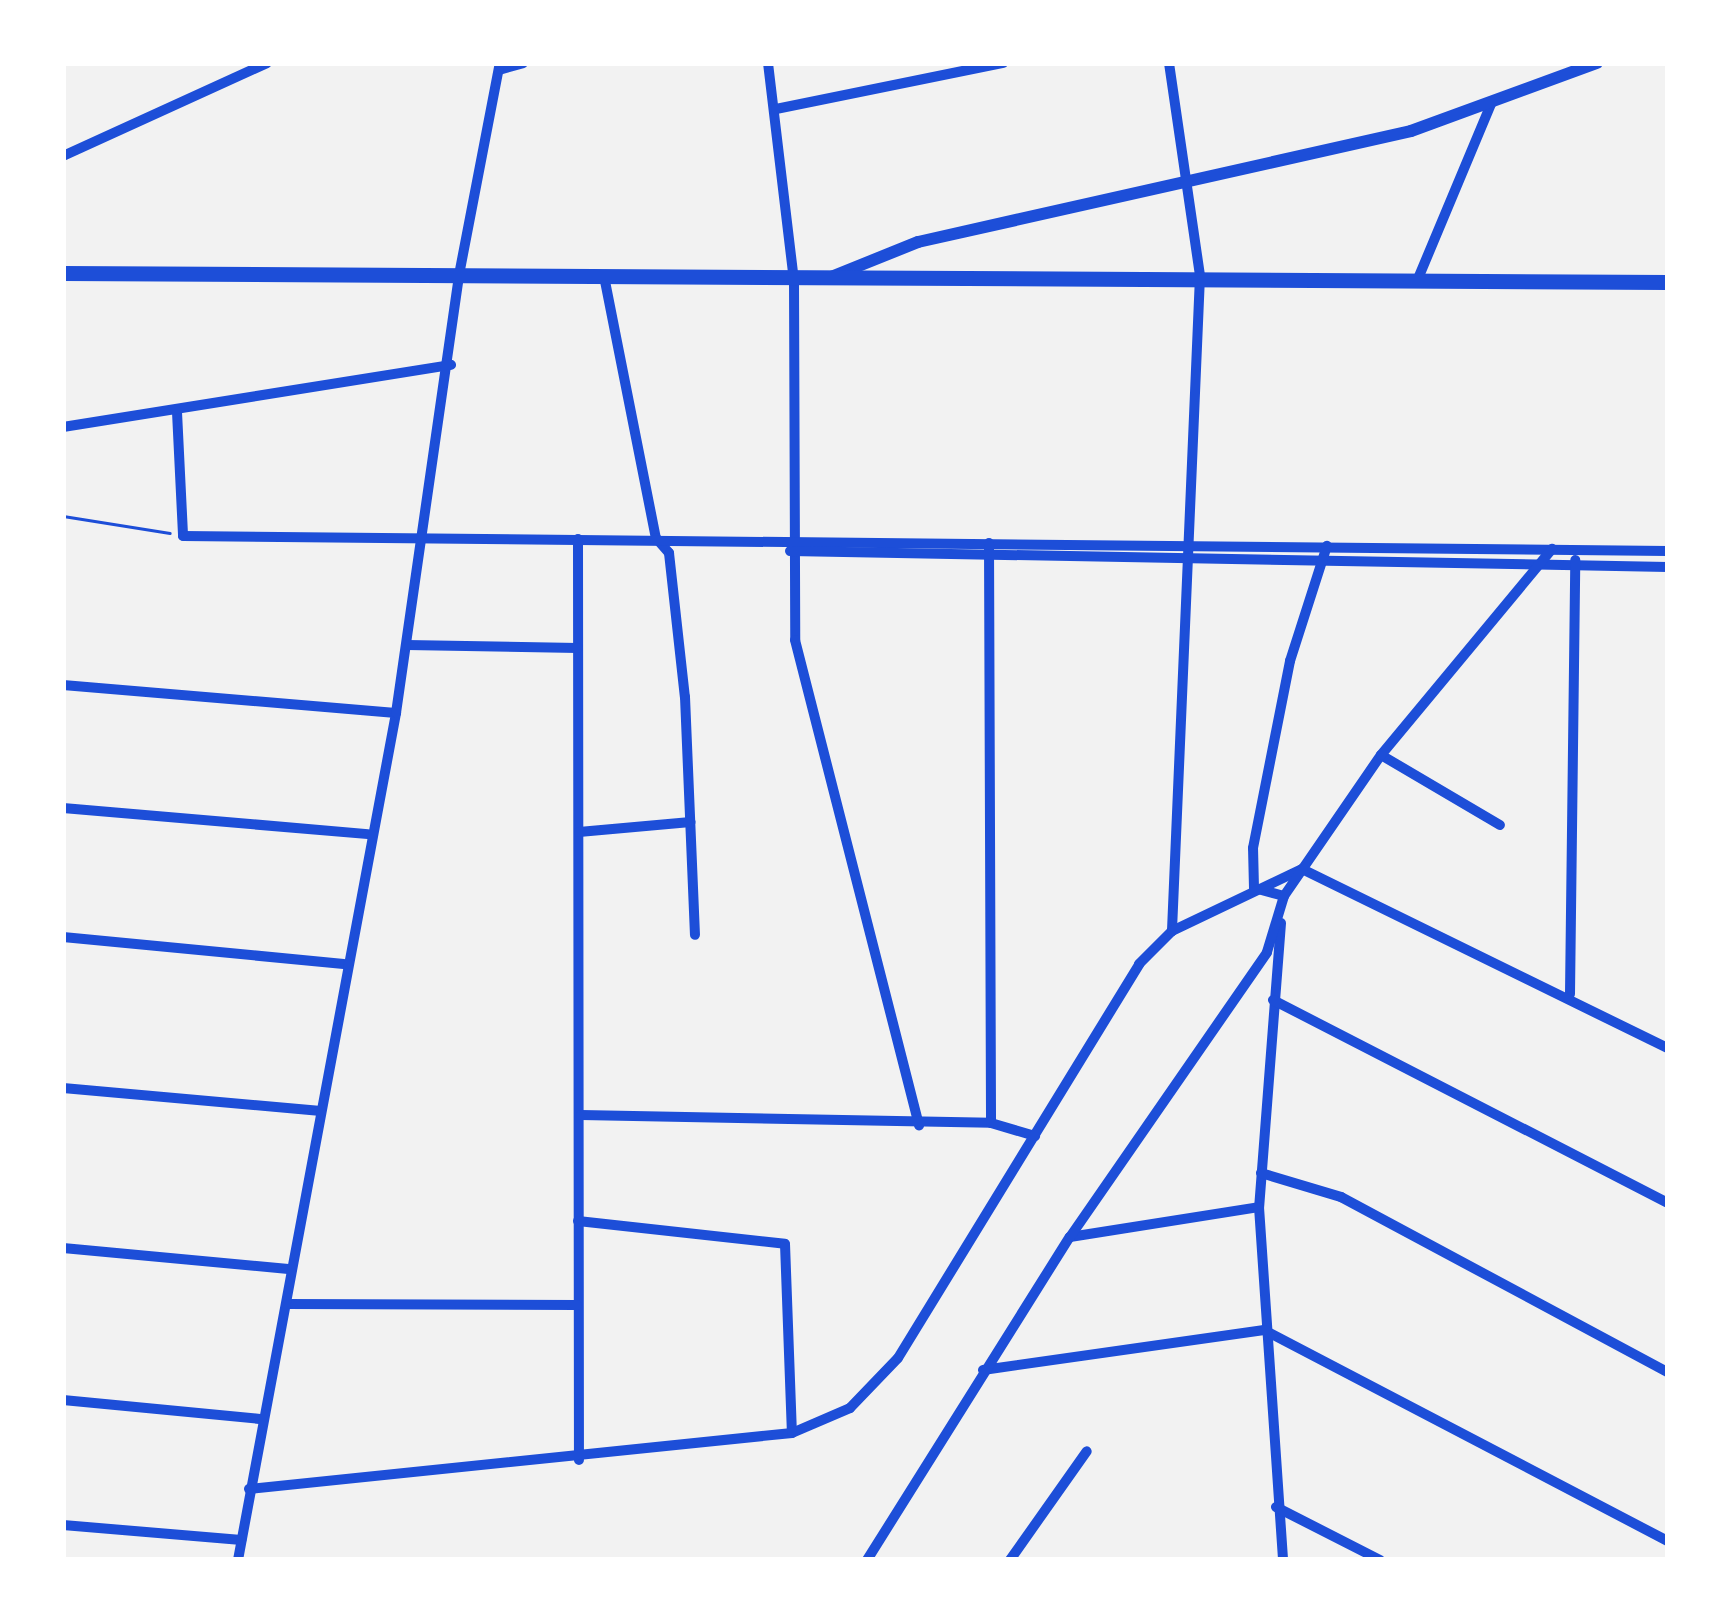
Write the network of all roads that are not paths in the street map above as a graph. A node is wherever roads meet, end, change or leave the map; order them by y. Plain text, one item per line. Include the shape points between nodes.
1 (267, 63) edge
2 (523, 63) edge
3 (768, 63) edge
4 (1003, 63) edge
5 (1169, 63) edge
6 (1597, 63) edge
7 (499, 67) edge
8 (1491, 104) junction
9 (776, 109) junction
10 (63, 155) edge
11 (1188, 186) junction
12 (63, 273) edge
13 (459, 275) junction
14 (604, 276) junction
15 (1200, 276) junction
16 (830, 277) junction
17 (794, 280) junction
18 (1417, 281) junction
19 (1668, 282) edge
20 (451, 365) junction
21 (177, 412) junction
22 (63, 427) edge
23 (792, 537) junction
24 (656, 538) junction
25 (578, 539) junction
26 (420, 542) junction
27 (774, 542) junction
28 (989, 543) junction
29 (1191, 544) junction
30 (1327, 546) junction
31 (1552, 549) junction
32 (1575, 549) junction
33 (791, 551) junction
34 (1668, 551) edge
35 (989, 560) junction
36 (1186, 563) junction
37 (1542, 565) junction
38 (1324, 566) junction
39 (1575, 566) junction
40 (1668, 567) edge
41 (407, 645) junction
42 (578, 648) junction
43 (63, 686) edge
44 (396, 713) junction
45 (1382, 755) junction
46 (63, 808) edge
47 (691, 821) junction
48 (1500, 826) dead end
49 (579, 832) junction
50 (368, 834) junction
51 (1302, 869) junction
52 (1255, 888) junction
53 (1284, 896) junction
54 (1172, 931) junction
55 (695, 935) dead end
56 (63, 937) edge
57 (344, 964) junction
58 (1570, 994) junction
59 (1273, 1000) junction
60 (1668, 1048) edge
61 (63, 1088) edge
62 (321, 1111) junction
63 (581, 1115) junction
64 (991, 1123) junction
65 (920, 1125) junction
66 (1035, 1136) junction
67 (1262, 1173) junction
68 (1668, 1203) edge
69 (1259, 1208) junction
70 (578, 1222) junction
71 (1070, 1237) junction
72 (63, 1248) edge
73 (291, 1269) junction
74 (287, 1304) junction
75 (577, 1305) junction
76 (1264, 1330) junction
77 (983, 1370) junction
78 (1668, 1372) edge
79 (63, 1400) edge
80 (262, 1419) junction
81 (792, 1433) junction
82 (1087, 1450) dead end
83 (579, 1460) junction
84 (248, 1489) junction
85 (1276, 1507) junction
86 (63, 1525) edge
87 (242, 1540) junction
88 (1668, 1541) edge
89 (238, 1560) edge
90 (867, 1560) edge
91 (1010, 1560) edge
92 (1282, 1560) edge
93 (1380, 1560) edge

1 - 10 street
2 - 7 street
3 - 9 street
4 - 9 street
5 - 11 street
6 - 8 street
7 - 13 street
8 - 11 street
8 - 18 street
9 - 17 street
11 - 15 street
11 - 16 street via 918,242
12 - 13 main road
13 - 14 main road
13 - 20 street
14 - 17 main road
14 - 24 street
15 - 16 main road
15 - 18 main road
15 - 29 street
16 - 17 main road
17 - 23 street
18 - 19 main road
20 - 21 street
20 - 26 street
21 - 22 street
21 - 26 street via 184,536
23 - 27 street
23 - 28 street
23 - 33 street
24 - 25 street
24 - 27 street
24 - 47 street via 669,553
25 - 26 street
25 - 42 street
26 - 41 street
27 - 33 street
28 - 29 street
28 - 35 street
29 - 30 street
29 - 36 street
30 - 31 street
30 - 38 street
31 - 32 street
31 - 37 street
32 - 34 street
32 - 39 street
33 - 35 street
33 - 65 street via 800,671
35 - 36 street
35 - 64 street
36 - 38 street
36 - 54 street
37 - 38 street
37 - 39 street
37 - 45 street
38 - 52 street via 1272,735 1253,848
39 - 40 street
39 - 58 street
41 - 42 street
41 - 44 street
42 - 49 street
43 - 44 street
44 - 50 street
45 - 48 street
45 - 51 street
46 - 50 street
47 - 49 street
47 - 55 street
49 - 63 street
50 - 57 street
51 - 52 street
51 - 53 street
51 - 58 street
52 - 53 street
52 - 54 street
53 - 59 street
53 - 71 street via 1268,952
54 - 66 street via 1139,964
56 - 57 street
57 - 62 street
58 - 60 street
59 - 67 street
59 - 68 street
61 - 62 street
62 - 73 street
63 - 65 street
63 - 70 street
64 - 65 street
64 - 66 street
66 - 81 street via 898,1358 850,1408
67 - 69 street
67 - 78 street via 1341,1196
69 - 71 street
69 - 76 street
70 - 75 street
70 - 81 street via 785,1244
71 - 77 street
72 - 73 street
73 - 74 street
74 - 75 street
74 - 80 street
75 - 83 street
76 - 77 street
76 - 85 street
76 - 88 street
77 - 90 street
79 - 80 street
80 - 84 street
81 - 83 street
82 - 91 street
83 - 84 street
84 - 87 street
85 - 92 street
85 - 93 street
86 - 87 street
87 - 89 street

